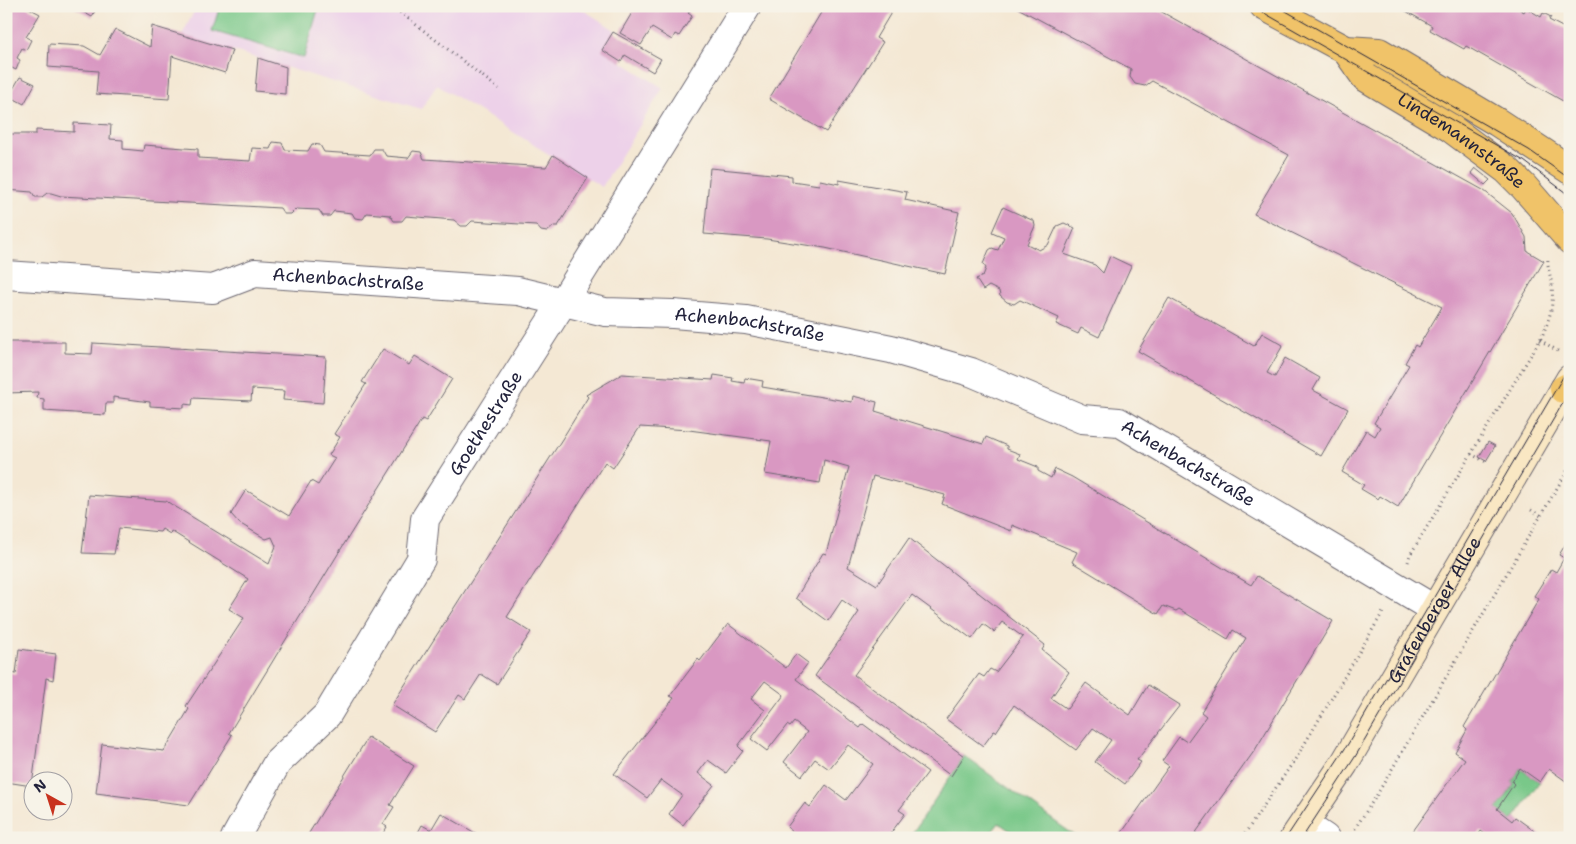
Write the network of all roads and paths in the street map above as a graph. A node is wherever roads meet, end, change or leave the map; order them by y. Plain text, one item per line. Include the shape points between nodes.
1 (392, 6) edge
2 (747, 6) edge
3 (1264, 6) edge
4 (1346, 50) junction
5 (499, 89) dead end
6 (1567, 167) edge
7 (1566, 244) edge
8 (6, 275) edge
9 (563, 302) junction
10 (1540, 340) junction
11 (1556, 349) dead end
12 (1568, 385) edge
13 (1471, 454) junction
14 (1486, 462) dead end
15 (1570, 466) edge
16 (1531, 510) dead end
17 (1541, 516) junction
18 (1407, 568) dead end
19 (1434, 609) junction
20 (1384, 610) dead end
21 (1308, 833) edge
22 (1352, 834) dead end
23 (235, 838) edge
24 (1242, 838) edge

1 - 5 path
2 - 9 street, Goethestraße
3 - 4 main road, Lindemannstraße
4 - 6 main road, Lindemannstraße via 1379,52
4 - 7 main road, Lindemannstraße via 1365,77 1449,127 1507,170 1530,192
7 - 10 path via 1548,256 1553,303
8 - 9 street, Achenbachstraße via 213,289 254,273 518,291
9 - 19 street, Achenbachstraße via 605,312 746,320 854,341 971,372 1082,419 1119,422
9 - 23 street, Goethestraße via 424,519 421,559 327,715 277,764
10 - 11 path
10 - 13 path
12 - 19 main road, Grafenberger Allee
13 - 14 path
13 - 18 path via 1410,555
15 - 17 path
16 - 17 path
17 - 22 path
19 - 21 main road, Grafenberger Allee
20 - 24 path via 1298,755

